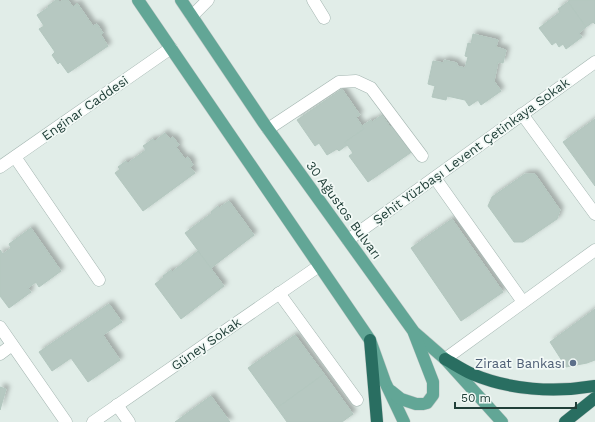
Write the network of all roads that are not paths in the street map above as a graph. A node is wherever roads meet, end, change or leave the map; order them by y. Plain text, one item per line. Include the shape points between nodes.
1 (138, 0) edge
2 (181, 0) edge
3 (208, 0) edge
4 (313, 0) edge
5 (192, 16) junction
6 (324, 18) dead end
7 (171, 48) junction
8 (595, 62) edge
9 (522, 114) junction
10 (268, 129) junction
11 (422, 156) dead end
12 (15, 157) junction
13 (0, 167) edge
14 (435, 178) junction
15 (595, 214) edge
16 (348, 240) junction
17 (595, 250) edge
18 (319, 266) junction
19 (99, 280) dead end
20 (279, 293) junction
21 (523, 302) junction
22 (0, 327) edge
23 (414, 332) junction
24 (370, 340) junction
25 (12, 345) junction
26 (0, 354) edge
27 (445, 359) junction
28 (385, 382) junction
29 (595, 386) edge
30 (595, 398) edge
31 (357, 400) dead end
32 (117, 405) junction
33 (66, 422) edge
34 (93, 422) edge
35 (129, 422) edge
36 (377, 422) edge
37 (404, 422) edge
38 (502, 422) edge
39 (565, 422) edge

1 - 7 main road
2 - 5 main road, 30 Ağustos Bulvarı
3 - 5 street
4 - 6 street
5 - 10 main road, 30 Ağustos Bulvarı
7 - 12 street, Enginar Caddesi
7 - 18 main road
8 - 9 street, Şehit Yüzbaşı Levent Çetinkaya Sokak
9 - 14 street, Şehit Yüzbaşı Levent Çetinkaya Sokak
9 - 15 street
10 - 11 street via 339,82 356,80 370,88
10 - 16 main road, 30 Ağustos Bulvarı
12 - 13 street, Enginar Caddesi
12 - 19 street
14 - 16 street, Şehit Yüzbaşı Levent Çetinkaya Sokak
14 - 21 street
16 - 23 main road, 30 Ağustos Bulvarı
17 - 21 street
18 - 20 street, Güney Sokak
18 - 24 main road
20 - 31 street
20 - 32 street, Güney Sokak
21 - 27 street
22 - 25 street
23 - 27 main road, 30 Ağustos Bulvarı
23 - 28 main road via 433,382 434,391 431,399 423,404 408,403 394,395
24 - 28 main road
24 - 36 highway
25 - 26 street
25 - 33 street
27 - 29 highway via 471,374 510,386 551,390
27 - 38 main road, 30 Ağustos Bulvarı
28 - 37 main road
30 - 39 highway
32 - 34 street, Güney Sokak
32 - 35 street

